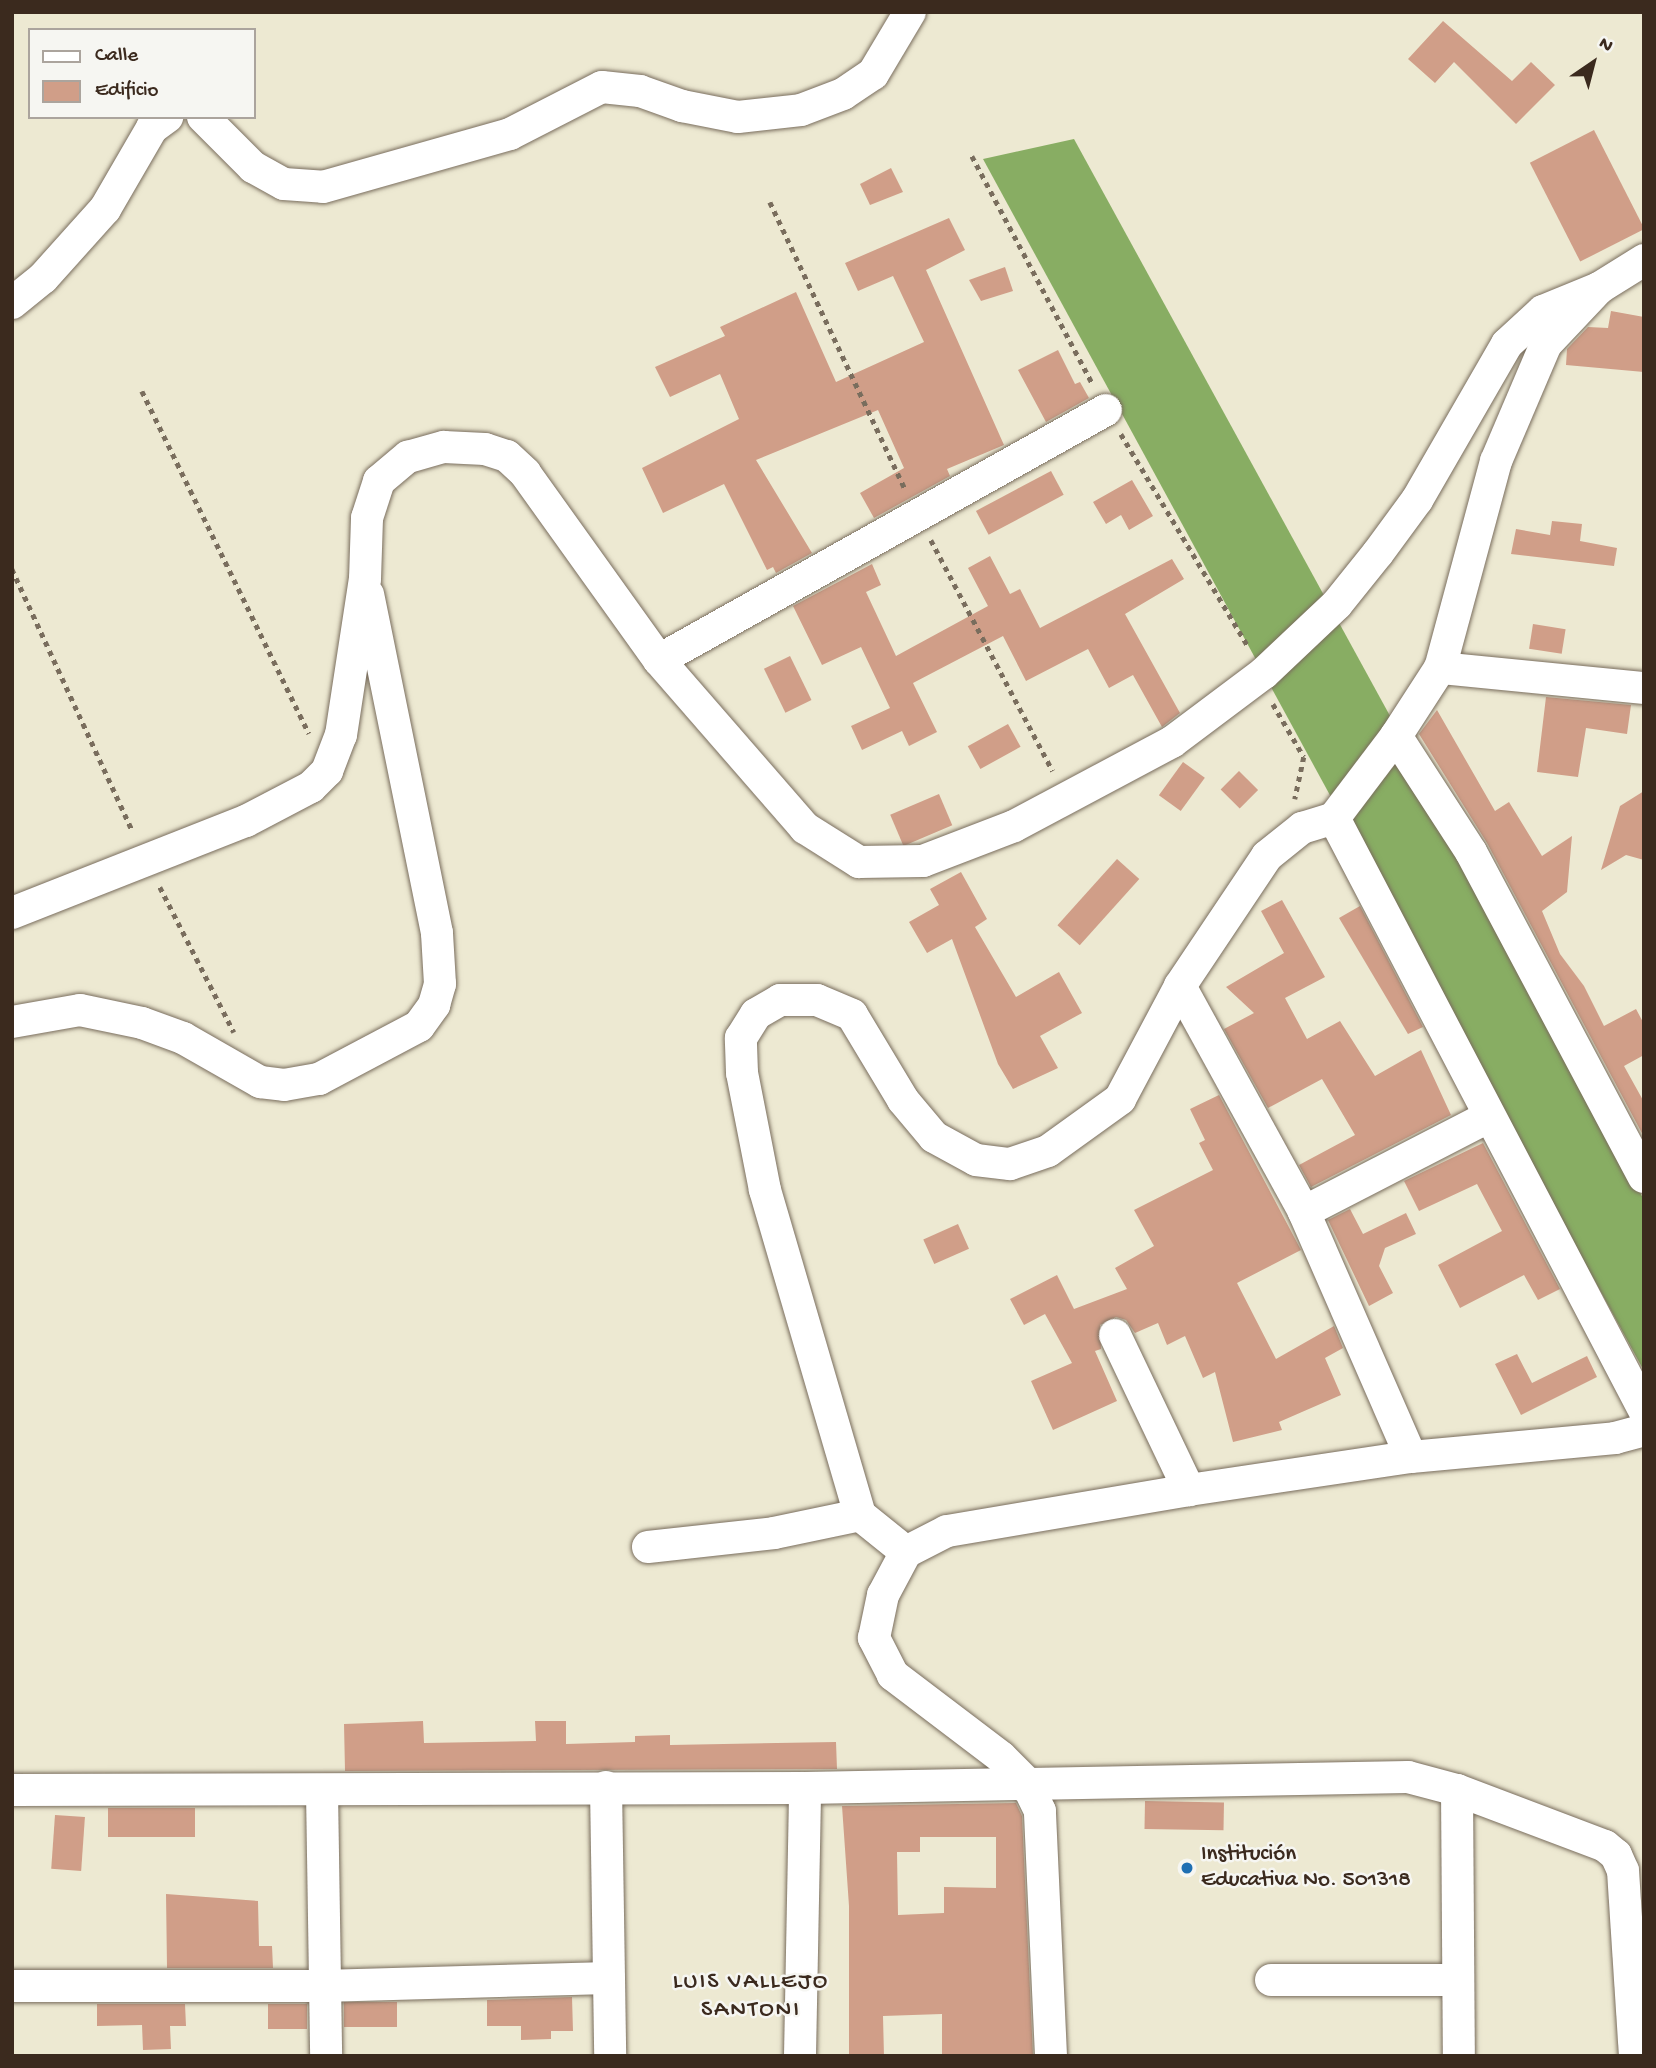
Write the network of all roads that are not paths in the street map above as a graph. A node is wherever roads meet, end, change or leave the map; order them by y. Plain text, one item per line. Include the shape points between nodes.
1 (910, 12) edge
2 (164, 119) edge
3 (205, 119) edge
4 (1644, 260) edge
5 (1598, 288) junction
6 (12, 303) edge
7 (1106, 410) road end
8 (365, 579) junction
9 (659, 660) junction
10 (1440, 668) junction
11 (1644, 688) edge
12 (1396, 736) junction
13 (1334, 818) junction
14 (12, 913) edge
15 (1180, 986) junction
16 (12, 1022) edge
17 (1488, 1117) junction
18 (1644, 1177) edge
19 (1304, 1212) junction
20 (1115, 1335) dead end
21 (1644, 1410) edge
22 (1644, 1430) edge
23 (1411, 1457) junction
24 (1189, 1490) junction
25 (860, 1515) junction
26 (648, 1547) dead end
27 (906, 1552) junction
28 (1026, 1782) junction
29 (606, 1787) junction
30 (806, 1788) junction
31 (12, 1790) edge
32 (1457, 1790) junction
33 (322, 1791) junction
34 (609, 1978) junction
35 (1271, 1980) dead end
36 (1458, 1980) junction
37 (1635, 1980) edge
38 (12, 1986) edge
39 (322, 1986) junction
40 (326, 2056) edge
41 (610, 2056) edge
42 (800, 2056) edge
43 (1051, 2056) edge
44 (1459, 2056) edge
45 (1635, 2056) edge

1 - 3 street via 873,74 842,94 801,110 738,117 682,106 640,91 602,87 510,134 323,187 284,184 253,167
2 - 6 street via 152,128 105,209 43,278
4 - 5 street
5 - 9 street via 1543,311 1507,344 1394,532 1337,604 1264,673 1172,742 1068,800 923,860 859,862 805,828
5 - 10 street via 1546,344 1496,461
7 - 9 street
8 - 9 street via 367,518 379,481 408,457 444,447 485,449 507,456 525,472
8 - 14 street via 341,735 327,771 311,786 246,821
8 - 16 street via 437,933 440,984 434,1005 419,1026 319,1079 284,1085 260,1082 183,1038 142,1023 80,1010
10 - 11 street
10 - 12 street
12 - 13 street
12 - 18 street via 1471,852
13 - 15 street via 1302,828 1267,856
13 - 17 street
15 - 19 street
15 - 25 street via 1120,1099 1048,1151 1010,1164 976,1160 934,1137 904,1100 852,1016 817,1000 780,1000 756,1014 741,1038 765,1190
17 - 19 street
17 - 21 street
19 - 23 street
20 - 24 street
22 - 23 street via 1615,1438
23 - 24 street
24 - 27 street via 947,1531
25 - 26 street via 774,1533
25 - 27 street
27 - 28 street via 883,1595 874,1638 893,1675 1001,1757
28 - 30 street
28 - 32 street via 1408,1777
28 - 43 street via 1040,1811
29 - 30 street
29 - 33 street
29 - 34 street
30 - 42 street
31 - 33 street
32 - 36 street
32 - 37 street via 1605,1846 1616,1855 1623,1871
33 - 39 street
34 - 39 street
34 - 41 street
35 - 36 street
36 - 44 street
37 - 45 street
38 - 39 street
39 - 40 street

